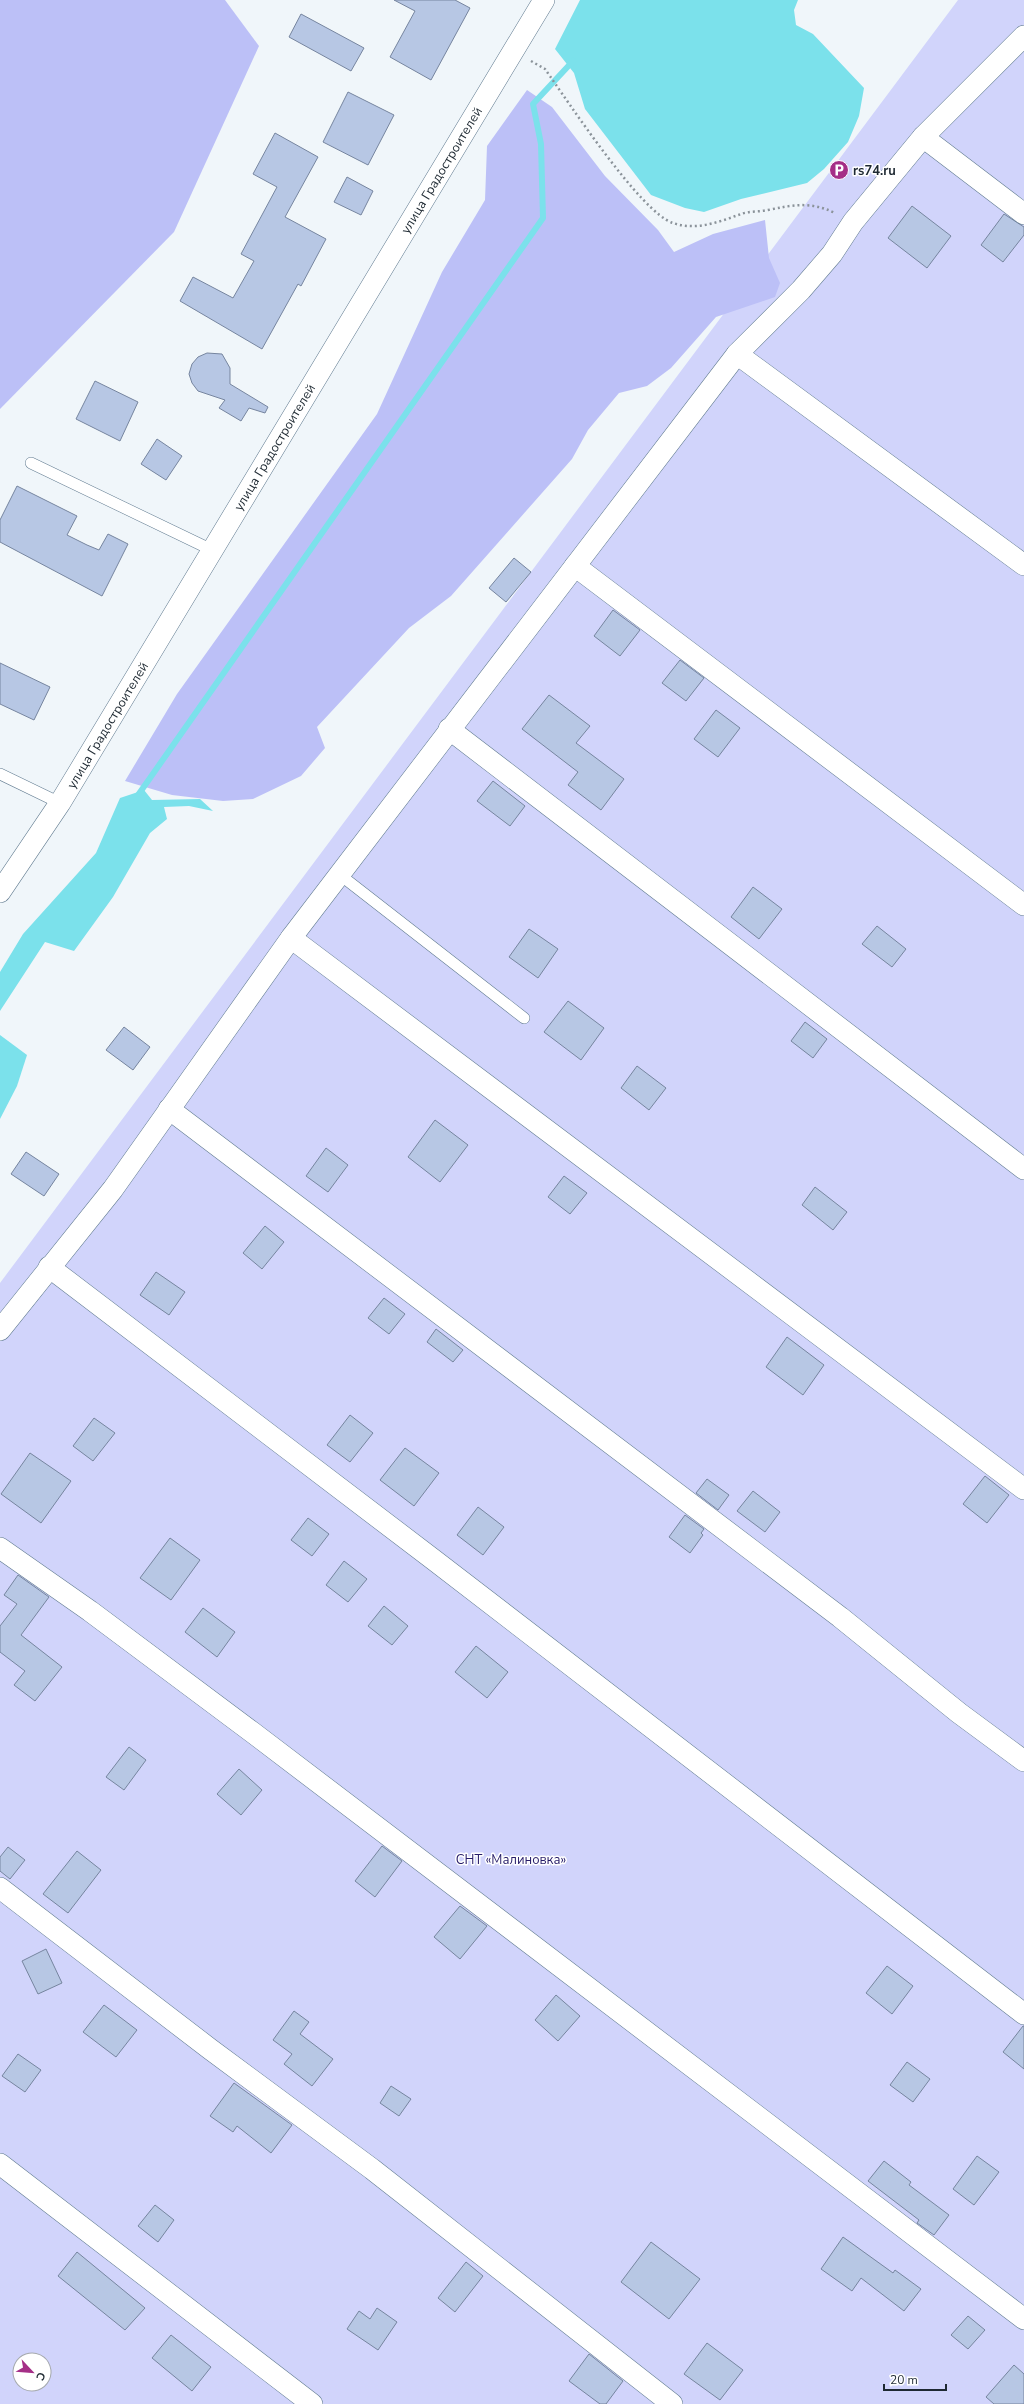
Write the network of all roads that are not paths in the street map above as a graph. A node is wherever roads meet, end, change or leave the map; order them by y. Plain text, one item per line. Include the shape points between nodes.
1 (544, 0) edge
2 (1024, 36) edge
3 (923, 136) junction
4 (1024, 214) edge
5 (737, 354) junction
6 (31, 463) dead end
7 (212, 550) junction
8 (1024, 565) edge
9 (575, 566) junction
10 (449, 729) junction
11 (0, 774) edge
12 (60, 803) junction
13 (339, 874) junction
14 (0, 892) edge
15 (1024, 905) edge
16 (291, 938) junction
17 (524, 1018) dead end
18 (169, 1109) junction
19 (1024, 1169) edge
20 (49, 1267) junction
21 (0, 1330) edge
22 (1024, 1489) edge
23 (0, 1548) edge
24 (1024, 1761) edge
25 (0, 1888) edge
26 (1024, 2014) edge
27 (0, 2164) edge
28 (1024, 2319) edge
29 (312, 2404) edge
30 (672, 2404) edge

1 - 7 street, улица Градостроителей
2 - 3 street
3 - 4 street
3 - 5 street via 853,222 832,254 801,290
5 - 8 street
5 - 9 street
6 - 7 lane
7 - 12 street, улица Градостроителей
9 - 10 street
9 - 15 street
10 - 13 street
10 - 19 street
11 - 12 lane
12 - 14 street, улица Градостроителей
13 - 16 street
13 - 17 lane
16 - 18 street
16 - 22 street
18 - 20 street via 113,1189
18 - 24 street via 840,1617 959,1713
20 - 21 street
20 - 26 street
23 - 28 street via 90,1611 252,1732
25 - 30 street via 372,2169
27 - 29 street

